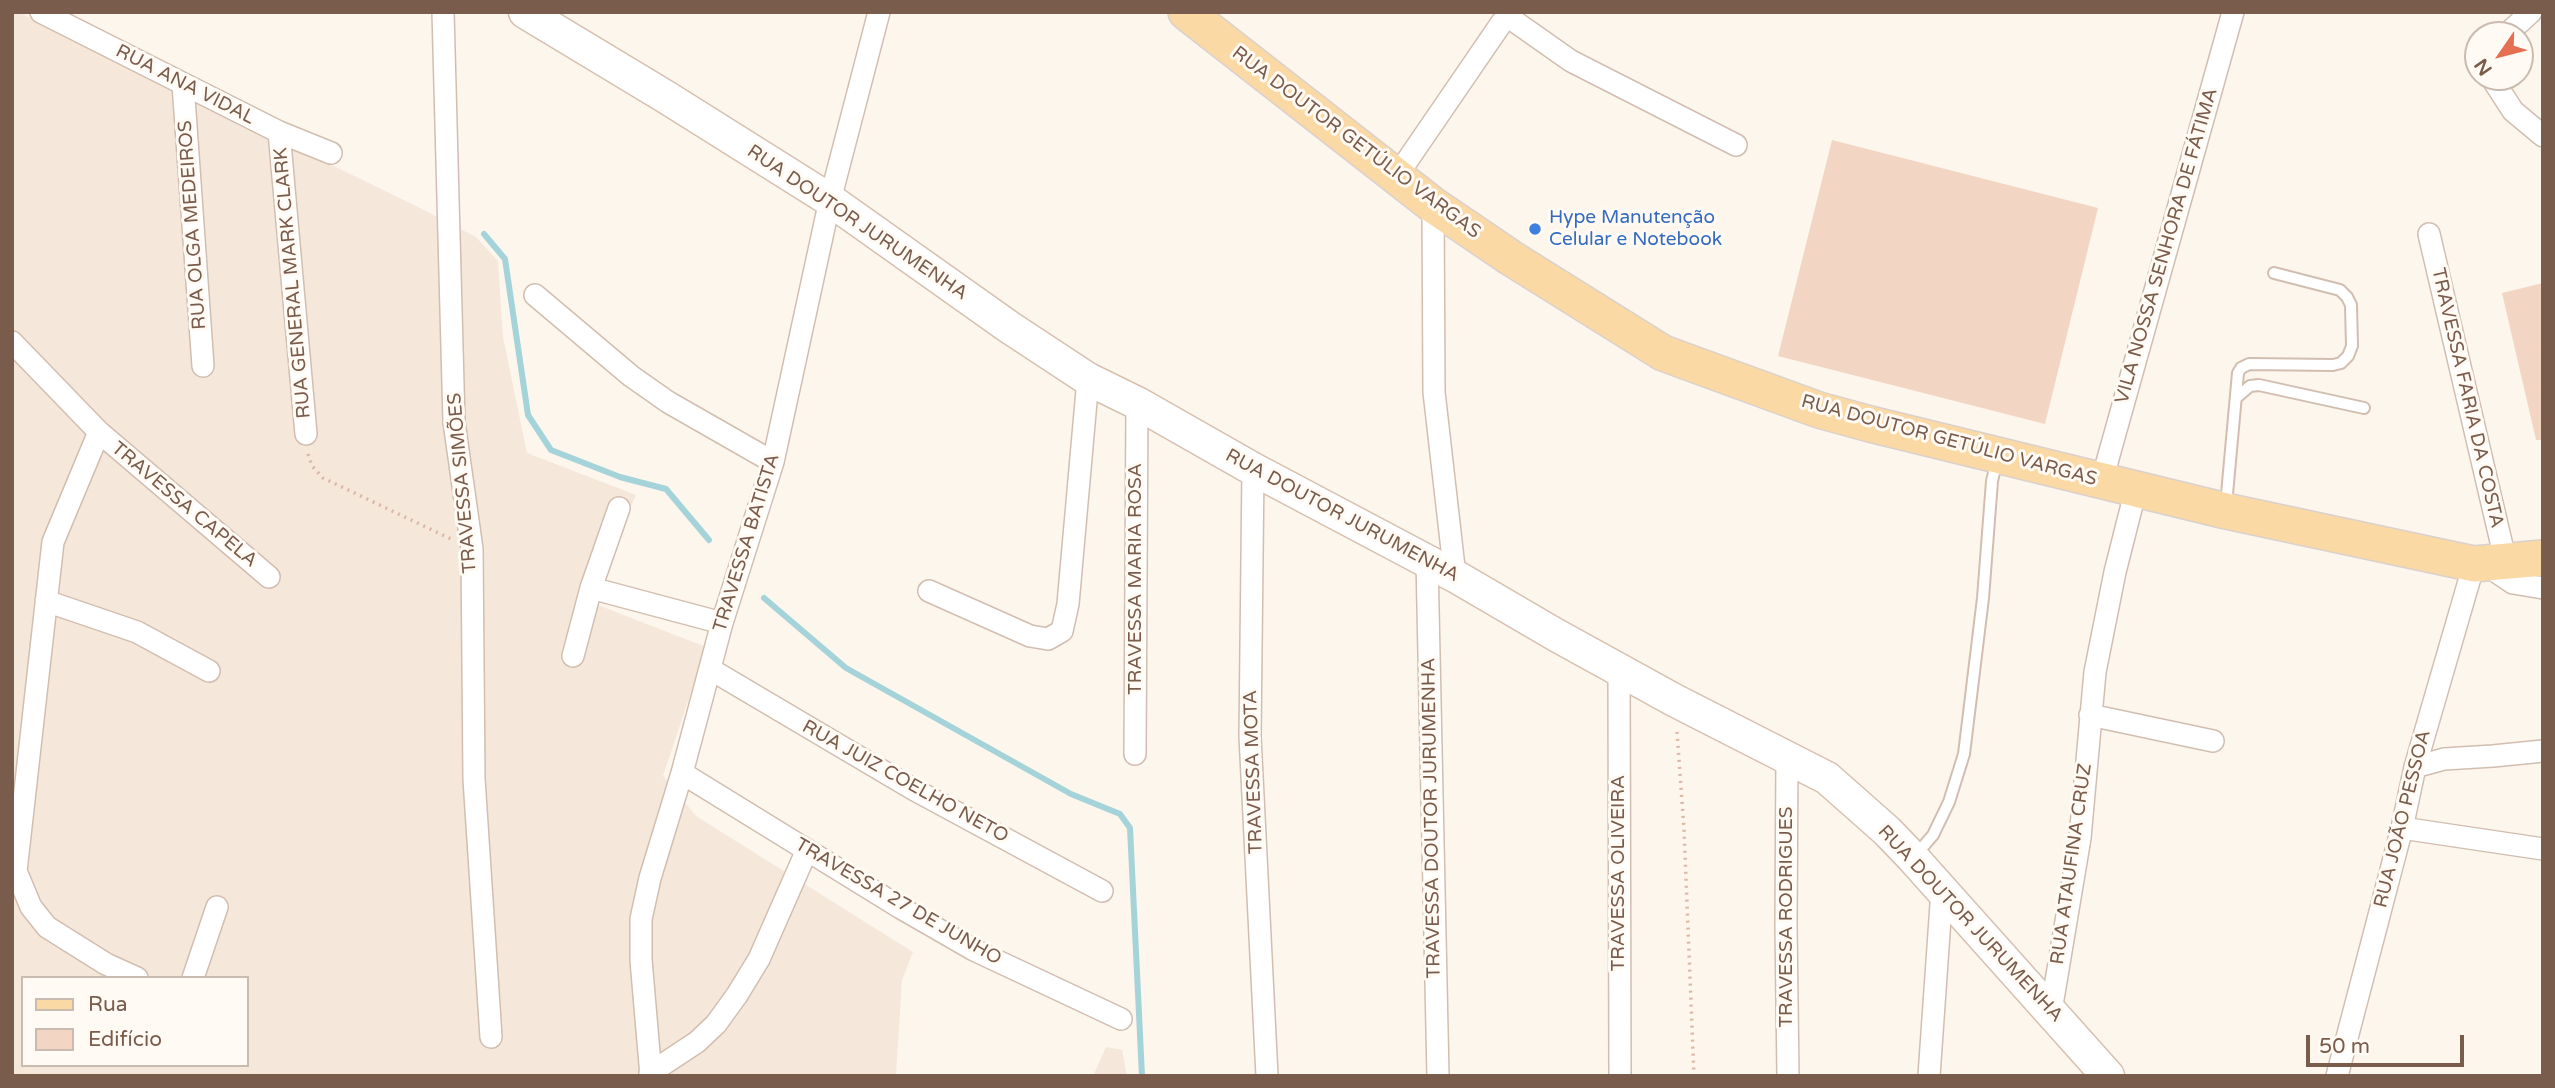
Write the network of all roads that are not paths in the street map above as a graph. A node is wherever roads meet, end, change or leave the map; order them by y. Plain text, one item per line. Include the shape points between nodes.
1 (41, 12) edge
2 (443, 12) edge
3 (878, 12) edge
4 (1186, 12) edge
5 (2232, 12) edge
6 (529, 14) edge
7 (1508, 14) edge
8 (183, 84) junction
9 (2499, 91) edge
10 (279, 132) junction
11 (2543, 136) edge
12 (1736, 145) dead end
13 (331, 153) dead end
14 (1396, 177) junction
15 (830, 200) junction
16 (1433, 205) junction
17 (2429, 234) dead end
18 (2274, 273) dead end
19 (535, 295) dead end
20 (12, 342) edge
21 (203, 366) dead end
22 (1088, 379) junction
23 (2236, 398) junction
24 (1137, 403) junction
25 (2364, 408) dead end
26 (99, 432) junction
27 (306, 434) road end
28 (1997, 456) junction
29 (772, 462) junction
30 (1252, 469) junction
31 (2102, 480) junction
32 (2136, 489) junction
33 (619, 508) dead end
34 (2226, 511) junction
35 (2543, 558) edge
36 (1427, 561) junction
37 (2488, 564) junction
38 (1455, 576) junction
39 (269, 577) dead end
40 (591, 588) junction
41 (2543, 588) edge
42 (929, 591) dead end
43 (46, 601) junction
44 (722, 622) junction
45 (573, 656) dead end
46 (710, 669) junction
47 (1619, 670) junction
48 (209, 671) dead end
49 (2090, 715) junction
50 (2214, 741) dead end
51 (2543, 751) edge
52 (1135, 754) dead end
53 (1787, 757) junction
54 (2415, 767) junction
55 (682, 773) junction
56 (2402, 828) junction
57 (2543, 849) edge
58 (807, 850) junction
59 (1913, 858) junction
60 (1942, 890) junction
61 (1102, 891) dead end
62 (217, 906) dead end
63 (133, 976) edge
64 (194, 976) edge
65 (2051, 1012) junction
66 (1121, 1019) dead end
67 (491, 1037) dead end
68 (651, 1074) edge
69 (1267, 1076) edge
70 (1438, 1076) edge
71 (1620, 1076) edge
72 (1788, 1076) edge
73 (1929, 1076) edge
74 (2108, 1076) edge
75 (2337, 1076) edge

1 - 8 street, RUA ANA VIDAL
2 - 67 street, TRAVESSA SIMÕES via 454,422 472,549 474,779
3 - 15 street, TRAVESSA BATISTA
4 - 14 main road, RUA DOUTOR GETÚLIO VARGAS
5 - 31 street, VILA NOSSA SENHORA DE FÁTIMA
6 - 15 main road, RUA DOUTOR JURUMENHA
7 - 12 street via 1571,61
7 - 14 street
8 - 10 street, RUA ANA VIDAL
8 - 21 street, RUA OLGA MEDEIROS
9 - 11 street via 2512,111
10 - 13 street, RUA ANA VIDAL
10 - 27 street, RUA GENERAL MARK CLARK
14 - 16 main road, RUA DOUTOR GETÚLIO VARGAS
15 - 22 main road, RUA DOUTOR JURUMENHA
15 - 29 street, TRAVESSA BATISTA
16 - 28 main road, RUA DOUTOR GETÚLIO VARGAS via 1663,353 1819,410
16 - 38 street via 1434,392
17 - 37 street, TRAVESSA FARIA DA COSTA
18 - 23 lane via 2340,290 2351,305 2352,346 2341,363 2333,365 2249,364 2238,373
19 - 29 street via 631,376
20 - 26 street, TRAVESSA CAPELA
22 - 24 main road, RUA DOUTOR JURUMENHA
22 - 42 street via 1062,631 1048,639 1030,636
23 - 25 lane via 2250,386 2259,385
23 - 34 lane
24 - 30 main road, RUA DOUTOR JURUMENHA
24 - 52 street, TRAVESSA MARIA ROSA
26 - 39 street, TRAVESSA CAPELA
26 - 43 street, TRAVESSA CAPELA via 53,542
28 - 31 main road, RUA DOUTOR GETÚLIO VARGAS
28 - 59 lane via 1964,754 1944,813
29 - 44 street, TRAVESSA BATISTA
30 - 36 main road, RUA DOUTOR JURUMENHA
30 - 69 street, TRAVESSA MOTA via 1250,736
31 - 32 main road, RUA DOUTOR GETÚLIO VARGAS
32 - 34 main road, RUA DOUTOR GETÚLIO VARGAS
32 - 49 street, RUA ATAUFINA CRUZ via 2115,572
33 - 40 street
34 - 37 main road, RUA DOUTOR GETÚLIO VARGAS
35 - 37 main road, RUA DOUTOR GETÚLIO VARGAS
36 - 38 main road, RUA DOUTOR JURUMENHA
36 - 70 street, TRAVESSA DOUTOR JURUMENHA
37 - 41 street, RUA DOUTOR GETÚLIO VARGAS via 2513,583
37 - 54 street, RUA JOÃO PESSOA
38 - 47 main road, RUA DOUTOR JURUMENHA
40 - 44 street
40 - 45 street
43 - 48 street via 137,632
43 - 63 street, TRAVESSA CAPELA via 16,871 31,908 47,927
44 - 46 street, TRAVESSA BATISTA
46 - 55 street, TRAVESSA BATISTA
46 - 61 street, RUA JUIZ COELHO NETO via 913,789
47 - 53 main road, RUA DOUTOR JURUMENHA
47 - 71 street, TRAVESSA OLIVEIRA
49 - 50 street
49 - 65 street, RUA ATAUFINA CRUZ via 2080,838
51 - 54 street via 2444,758
53 - 59 main road, RUA DOUTOR JURUMENHA via 1827,778
53 - 72 street, TRAVESSA RODRIGUES
54 - 56 street, RUA JOÃO PESSOA
55 - 58 street, TRAVESSA 27 DE JUNHO
55 - 68 street, TRAVESSA BATISTA via 641,919
56 - 57 street
56 - 75 street, RUA JOÃO PESSOA
58 - 66 street, TRAVESSA 27 DE JUNHO via 974,950
58 - 68 street via 737,995 697,1042
59 - 60 main road, RUA DOUTOR JURUMENHA
60 - 65 main road, RUA DOUTOR JURUMENHA
60 - 73 street
62 - 64 street
65 - 74 main road, RUA DOUTOR JURUMENHA

